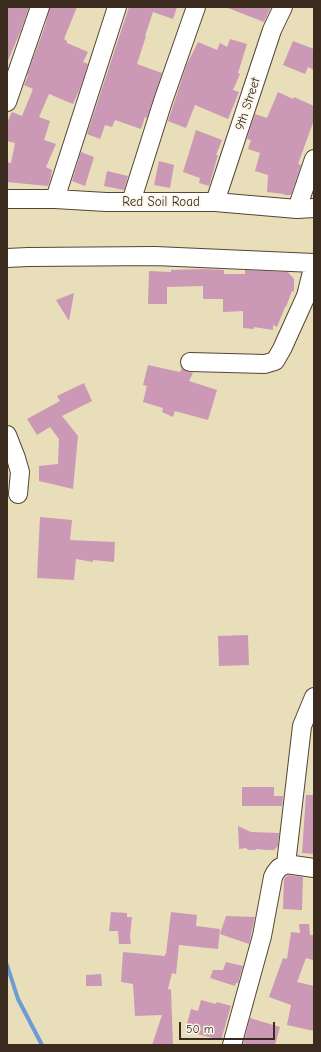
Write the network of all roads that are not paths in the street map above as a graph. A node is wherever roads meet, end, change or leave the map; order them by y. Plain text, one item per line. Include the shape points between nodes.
1 (40, 7) edge
2 (118, 7) edge
3 (196, 7) edge
4 (283, 7) edge
5 (7, 102) edge
6 (314, 159) edge
7 (7, 199) edge
8 (55, 199) junction
9 (131, 202) junction
10 (215, 202) junction
11 (305, 208) edge
12 (7, 258) edge
13 (314, 263) edge
14 (190, 362) dead end
15 (7, 435) edge
16 (18, 494) dead end
17 (314, 697) edge
18 (286, 864) junction
19 (314, 868) edge
20 (232, 1045) edge

1 - 5 street
2 - 8 street
3 - 9 street
4 - 10 street, 9th Street via 272,30
6 - 11 street
7 - 8 street, Red Soil Road
8 - 9 street, Red Soil Road
9 - 10 street, Red Soil Road
10 - 11 street, Red Soil Road
12 - 13 street via 155,256
13 - 14 street via 306,296 275,361 265,364
15 - 16 street via 20,472
17 - 18 street via 302,726
18 - 19 street
18 - 20 street via 279,868 273,877 262,936

